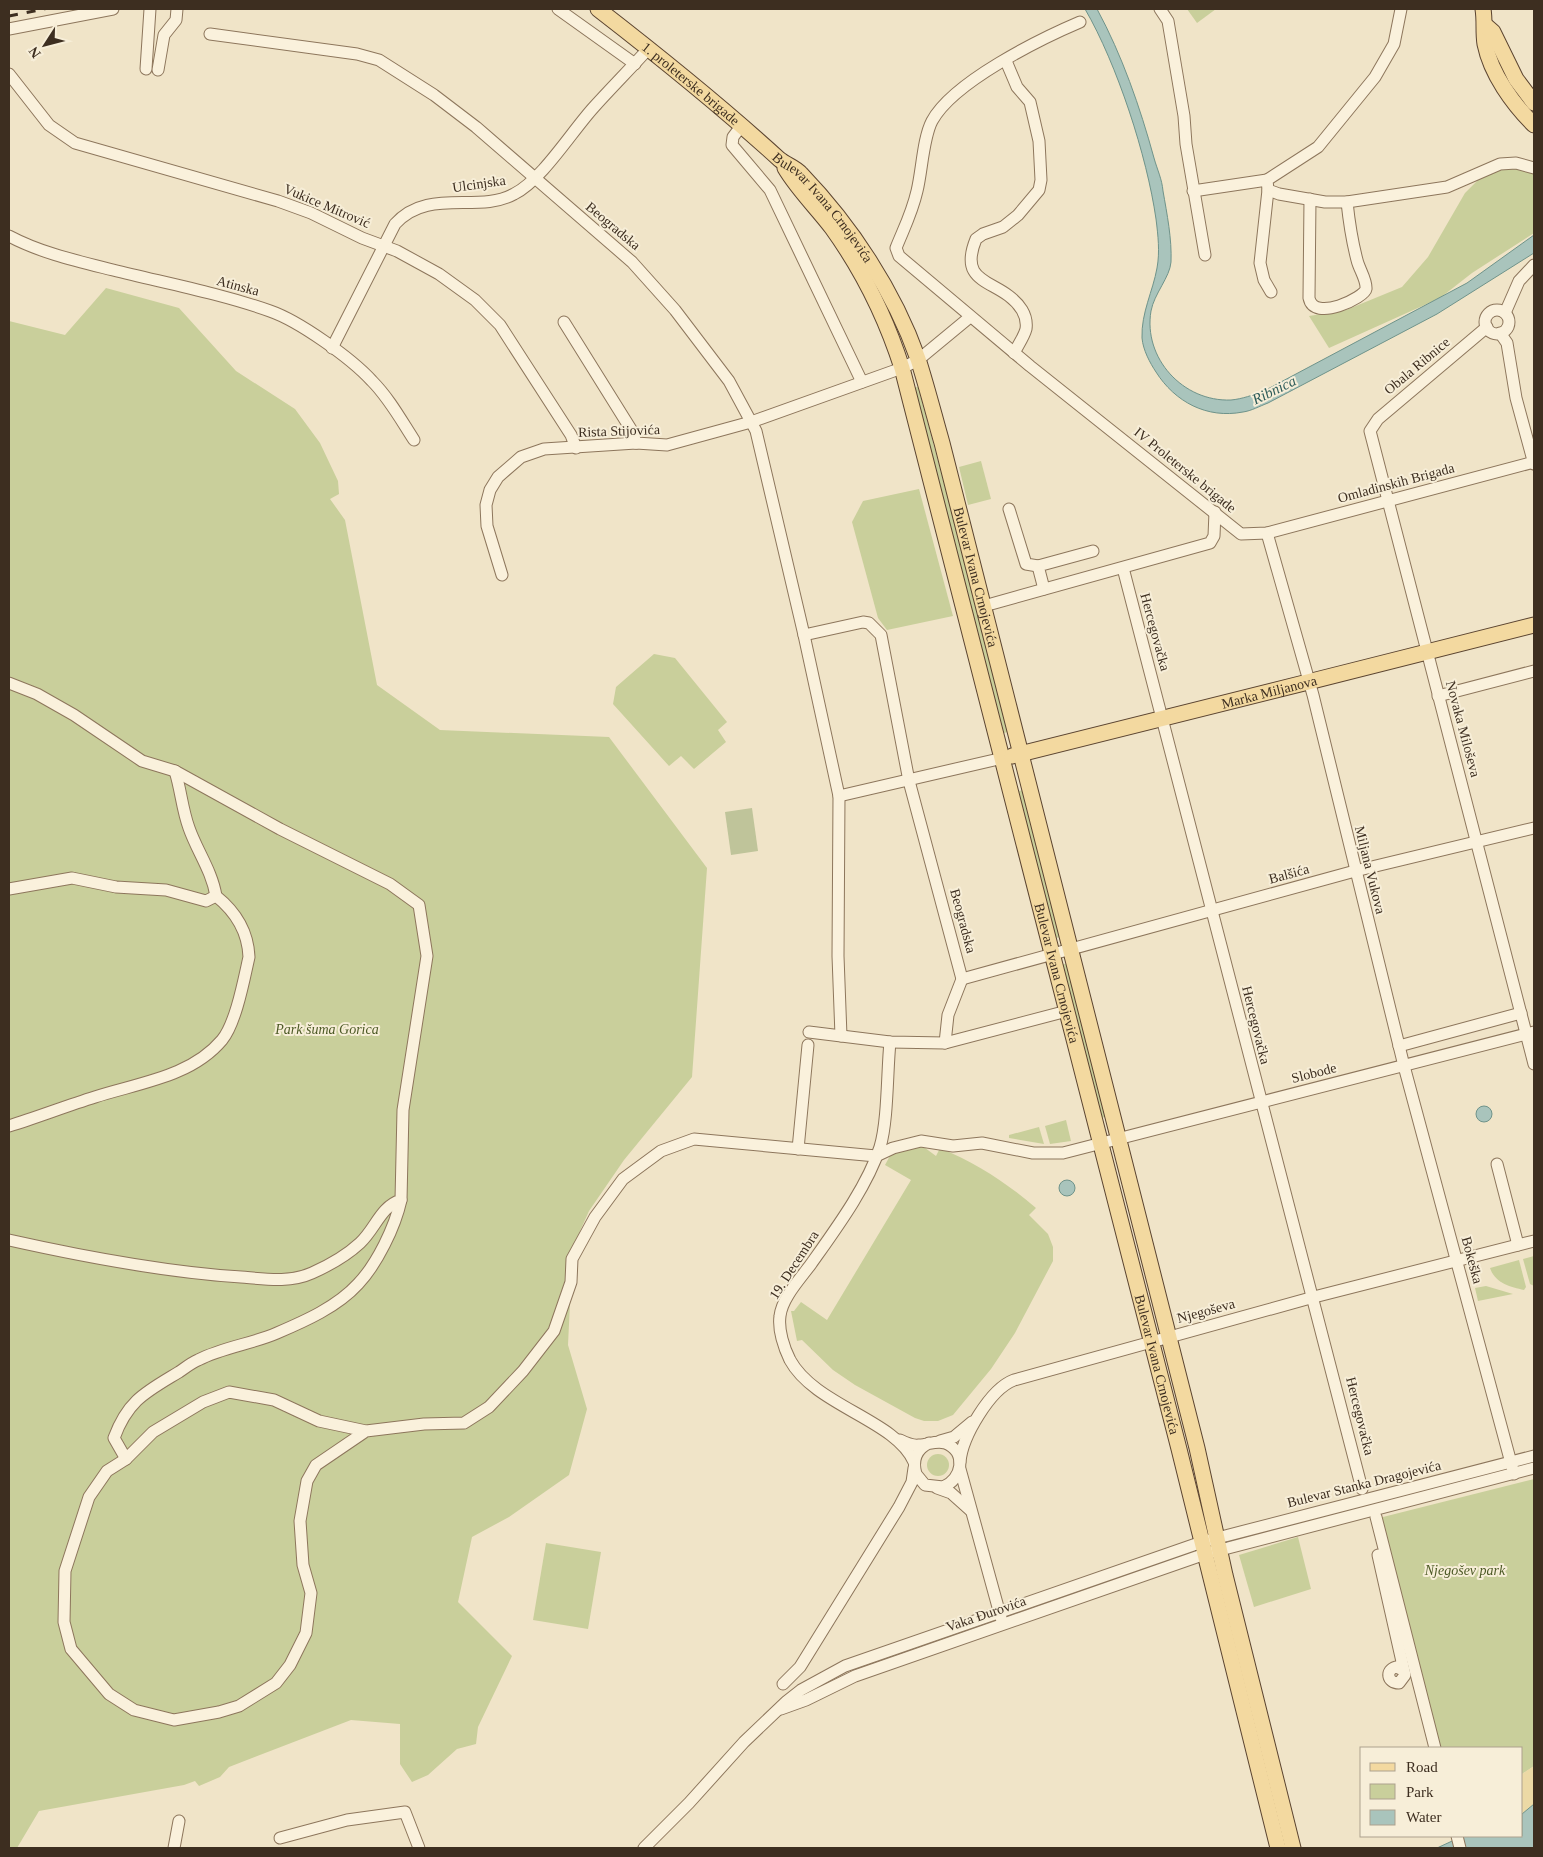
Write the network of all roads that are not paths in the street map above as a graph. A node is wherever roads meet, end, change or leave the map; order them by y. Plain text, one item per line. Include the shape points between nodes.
1 (113, 9) edge
2 (150, 9) edge
3 (177, 9) edge
4 (558, 9) edge
5 (598, 9) edge
6 (1160, 9) edge
7 (1401, 9) edge
8 (1483, 9) edge
9 (1080, 22) dead end
10 (1485, 25) junction
11 (9, 29) edge
12 (210, 34) dead end
13 (649, 48) junction
14 (1006, 61) junction
15 (635, 64) junction
16 (9, 74) edge
17 (1534, 103) edge
18 (742, 125) junction
19 (1534, 125) edge
20 (781, 161) junction
21 (1534, 168) edge
22 (535, 177) junction
23 (1268, 185) junction
24 (1193, 191) junction
25 (1310, 200) junction
26 (1347, 202) junction
27 (9, 236) edge
28 (384, 246) junction
29 (1205, 256) dead end
30 (1534, 265) edge
31 (1271, 292) dead end
32 (1501, 312) junction
33 (970, 317) junction
34 (564, 322) dead end
35 (1487, 327) junction
36 (1500, 333) junction
37 (332, 348) junction
38 (1014, 353) junction
39 (918, 360) junction
40 (902, 368) junction
41 (862, 382) junction
42 (751, 422) junction
43 (1370, 431) joint
44 (414, 440) dead end
45 (636, 443) junction
46 (576, 448) junction
47 (1534, 463) edge
48 (1388, 500) junction
49 (1009, 509) dead end
50 (1215, 512) junction
51 (1267, 533) junction
52 (1093, 551) dead end
53 (1038, 566) junction
54 (1123, 568) junction
55 (502, 575) dead end
56 (1044, 589) junction
57 (984, 606) junction
58 (1534, 625) edge
59 (804, 635) junction
60 (1427, 651) junction
61 (1534, 671) edge
62 (1309, 681) junction
63 (9, 683) edge
64 (1438, 696) junction
65 (1163, 720) junction
66 (1022, 754) junction
67 (1003, 758) junction
68 (175, 771) junction
69 (910, 781) junction
70 (839, 796) junction
71 (1534, 828) edge
72 (1478, 842) junction
73 (1355, 872) junction
74 (9, 889) edge
75 (216, 896) junction
76 (1212, 911) junction
77 (1071, 950) junction
78 (1053, 954) junction
79 (962, 979) junction
80 (1067, 1012) junction
81 (1522, 1013) junction
82 (809, 1032) dead end
83 (1531, 1033) edge
84 (841, 1036) junction
85 (890, 1042) junction
86 (945, 1043) junction
87 (808, 1044) dead end
88 (1399, 1046) junction
89 (1534, 1064) edge
90 (1405, 1070) junction
91 (1261, 1102) junction
92 (9, 1126) edge
93 (1119, 1139) junction
94 (1101, 1144) junction
95 (798, 1149) junction
96 (876, 1156) junction
97 (1497, 1164) dead end
98 (401, 1200) junction
99 (9, 1240) edge
100 (1534, 1241) edge
101 (1518, 1245) junction
102 (1457, 1262) junction
103 (1314, 1297) junction
104 (1169, 1336) junction
105 (1151, 1341) junction
106 (979, 1416) junction
107 (366, 1432) junction
108 (893, 1437) junction
109 (933, 1442) junction
110 (1534, 1456) edge
111 (126, 1459) junction
112 (1510, 1462) junction
113 (914, 1465) junction
114 (960, 1465) junction
115 (1534, 1468) edge
116 (1514, 1474) junction
117 (933, 1488) junction
118 (1364, 1494) junction
119 (899, 1507) junction
120 (971, 1512) junction
121 (1372, 1514) junction
122 (1218, 1544) junction
123 (1203, 1548) junction
124 (999, 1612) junction
125 (1003, 1624) junction
126 (1398, 1669) dead end
127 (783, 1684) dead end
128 (780, 1710) junction
129 (1435, 1747) edge
130 (1272, 1798) junction
131 (178, 1821) dead end
132 (280, 1838) dead end
133 (174, 1848) edge
134 (419, 1848) edge
135 (644, 1848) edge
136 (1278, 1848) edge
137 (1293, 1848) edge

1 - 11 street
2 - 3 street via 152,69 164,35 176,20
4 - 15 street
5 - 13 main road, 1. proleterske brigade
6 - 24 street via 1168,21
7 - 23 street via 1394,44 1375,77 1318,147
8 - 10 main road
9 - 14 street via 1047,36
10 - 17 main road
10 - 19 main road via 1486,46 1492,64 1504,86
12 - 22 street, Beogradska via 358,54 379,60 434,95
13 - 15 street, Ulcinjska
13 - 18 main road, 1. proleterske brigade
14 - 33 street, IV Proleterske brigade via 967,85 932,120 909,221 896,248 899,256
14 - 38 street via 1017,87 1030,102 1039,141 1041,180 1039,190 1018,216 976,239 971,264 976,276 1011,297 1024,315 1026,329
15 - 22 street, Ulcinjska via 593,107
16 - 28 street, Vukice Mitrović via 45,121 75,143 278,201
18 - 20 main road, 1. proleterske brigade
18 - 41 street, Bulevar Ivana Crnojevića via 733,137 732,146 770,190
20 - 39 main road, Bulevar Ivana Crnojevića via 799,171 863,252 888,295
20 - 40 main road, Bulevar Ivana Crnojevića via 858,268 888,327
21 - 26 street via 1500,164 1447,187
22 - 28 street, Ulcinjska via 506,198 414,209 395,224
22 - 42 street, Beogradska via 632,262 664,298 729,381
23 - 24 street
23 - 25 street via 1279,194
23 - 31 street via 1260,263
24 - 29 street
25 - 26 street
25 - 26 street via 1309,298 1315,308 1326,309 1361,297 1366,288 1357,262
27 - 37 street, Atinska via 30,247 67,258 270,311
28 - 37 street, Ulcinjska
28 - 46 street, Vukice Mitrović via 440,274 493,317 510,338
30 - 32 street via 1519,281
32 - 35 street via 1489,313
32 - 36 street via 1508,325
33 - 38 street, IV Proleterske brigade
33 - 39 street
34 - 45 street via 632,431
35 - 36 street via 1494,333
35 - 43 street, Obala Ribnice via 1378,419
36 - 47 street via 1507,344 1516,398
37 - 44 street, Atinska via 373,382
38 - 50 street, IV Proleterske brigade
39 - 40 street
39 - 57 main road, Bulevar Ivana Crnojevića
40 - 41 street, Rista Stijovića
40 - 67 main road, Bulevar Ivana Crnojevića
41 - 42 street, Rista Stijovića
42 - 45 street, Rista Stijovića via 667,445
42 - 59 street, Beogradska via 756,431
43 - 48 street, Novaka Miloševa
45 - 46 street, Rista Stijovića
46 - 55 street, Rista Stijovića via 544,449 528,454 509,465 493,484 487,498 486,519
47 - 48 street, Omladinskih Brigada
48 - 51 street, Omladinskih Brigada
48 - 60 street, Novaka Miloševa
49 - 53 street via 1026,564
50 - 51 street, IV Proleterske brigade via 1241,534
50 - 54 street via 1214,536 1210,543
51 - 62 street
52 - 53 street
53 - 56 street
54 - 56 street
54 - 65 street, Hercegovačka
56 - 57 street
57 - 66 main road, Bulevar Ivana Crnojevića
58 - 60 main road, Marka Miljanova
59 - 69 street, Beogradska via 863,622 869,622 881,635
59 - 70 street, Beogradska
60 - 62 main road, Marka Miljanova
60 - 64 street, Novaka Miloševa
61 - 64 street
62 - 65 main road, Marka Miljanova
62 - 73 street, Miljana Vukova
63 - 68 street via 74,715 142,761
64 - 72 street, Novaka Miloševa
65 - 66 main road, Marka Miljanova
65 - 76 street, Hercegovačka
66 - 67 main road, Marka Miljanova
66 - 77 main road, Bulevar Ivana Crnojevića
67 - 69 street
67 - 78 main road, Bulevar Ivana Crnojevića
68 - 75 street via 183,810 213,879
68 - 98 street via 390,884 419,905 427,956 403,1110
69 - 70 street
69 - 79 street, Beogradska
70 - 84 street, Beogradska
71 - 72 street, Balšića
72 - 73 street, Balšića
72 - 81 street, Novaka Miloševa
73 - 76 street, Balšića
73 - 88 street, Miljana Vukova
74 - 75 street via 72,878 116,887 166,890 206,901
75 - 92 street via 239,919 249,944 247,968 222,1040 206,1055 182,1069
76 - 77 street, Balšića
76 - 91 street, Hercegovačka
77 - 78 street, Balšića
77 - 93 main road, Bulevar Ivana Crnojevića
78 - 79 street
78 - 80 main road, Bulevar Ivana Crnojevića
79 - 86 street via 948,1015
80 - 86 street
80 - 94 main road, Bulevar Ivana Crnojevića
81 - 83 street, Novaka Miloševa
81 - 88 street
82 - 84 street
83 - 89 street, Novaka Miloševa
83 - 90 street, Slobode
84 - 85 street
85 - 86 street
85 - 96 street, 19. Decembra via 882,1137
87 - 95 street
88 - 90 street, Miljana Vukova
90 - 91 street, Slobode
90 - 102 street, Bokeška
91 - 93 street, Slobode
91 - 103 street, Hercegovačka
93 - 94 street, Slobode
93 - 104 main road, Bulevar Ivana Crnojevića
94 - 96 street via 1056,1154 982,1143 953,1146 921,1141
94 - 105 main road, Bulevar Ivana Crnojevića
95 - 96 street
95 - 107 street via 694,1139 661,1151 623,1179 595,1217 572,1259 572,1282 554,1331 489,1407 464,1423 424,1424
96 - 108 street, 19. Decembra via 835,1229 783,1304 780,1323 787,1353 802,1375 833,1400
97 - 101 street
98 - 99 street via 389,1204 361,1242 340,1259 305,1276 289,1279 179,1272
98 - 111 street via 397,1221 376,1258 359,1284 342,1297 276,1334 198,1360 140,1396 122,1417 114,1438
100 - 101 street, Njegoševa
101 - 102 street, Njegoševa
102 - 103 street, Njegoševa
102 - 112 street, Bokeška
103 - 104 street, Njegoševa
103 - 118 street, Hercegovačka
104 - 105 street, Njegoševa
104 - 122 main road, Bulevar Ivana Crnojevića
105 - 106 street, Njegoševa via 1008,1382
105 - 123 main road, Bulevar Ivana Crnojevića
106 - 109 street via 954,1437
106 - 114 street via 963,1445
107 - 111 street via 319,1421 274,1400 229,1392 203,1402 153,1432
107 - 111 street via 316,1465 307,1481 300,1520 303,1565 311,1593 306,1633 290,1665 276,1683 239,1706 174,1720 134,1710 109,1694 71,1649 64,1622 65,1571 89,1497 107,1470
108 - 109 street, 19. Decembra via 913,1445
108 - 113 street, 19. Decembra via 906,1448
109 - 113 street via 918,1451
109 - 114 street via 952,1447
110 - 112 street, Bulevar Stanka Dragojevića
112 - 116 street, Bokeška
112 - 118 street, Bulevar Stanka Dragojevića
113 - 117 street via 919,1479
113 - 119 street via 912,1482
114 - 117 street via 958,1476 952,1483
114 - 120 street, Vaka Đurovića
115 - 116 street, Bulevar Stanka Dragojevića
116 - 121 street, Bulevar Stanka Dragojevića
117 - 119 street via 914,1492
117 - 120 street via 951,1493
118 - 121 street, Hercegovačka
118 - 122 street, Bulevar Stanka Dragojevića
119 - 127 street via 804,1660
120 - 124 street, Vaka Đurovića
121 - 122 street, Bulevar Stanka Dragojevića
121 - 126 street, Hercegovačka via 1398,1649
121 - 129 street
122 - 123 street, Bulevar Stanka Dragojevića
122 - 130 main road, Bulevar Ivana Crnojevića
123 - 124 street, Vaka Đurovića
123 - 125 street, Vaka Đurovića
123 - 130 main road, Bulevar Ivana Crnojevića
124 - 125 street
124 - 128 street, Vaka Đurovića via 845,1666 801,1690
125 - 128 street, Vaka Đurovića via 855,1676
128 - 135 street, Vaka Đurovića via 744,1742
130 - 136 main road
130 - 137 main road
131 - 133 street
132 - 134 street via 347,1820 405,1812

